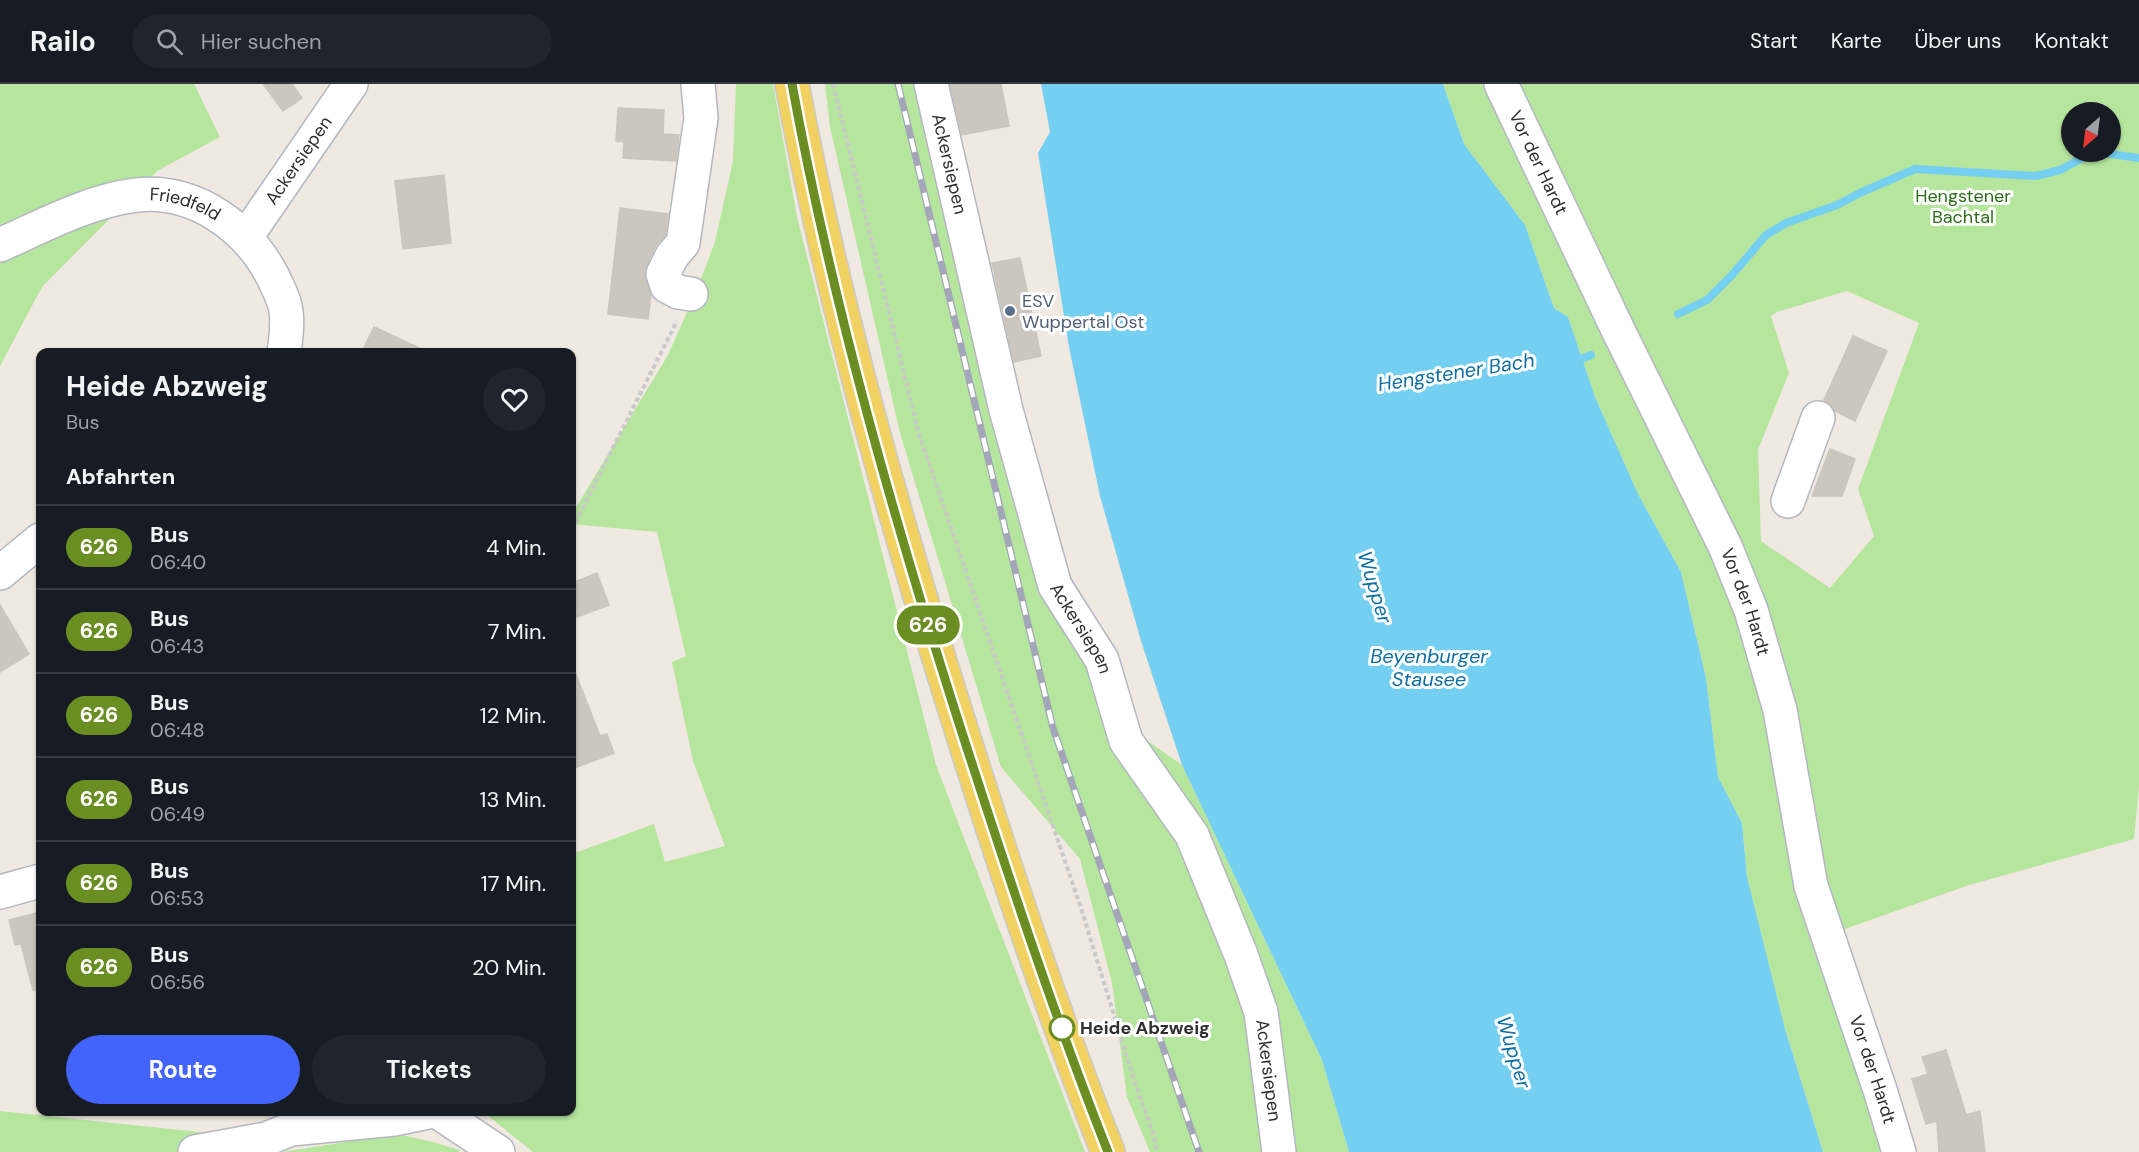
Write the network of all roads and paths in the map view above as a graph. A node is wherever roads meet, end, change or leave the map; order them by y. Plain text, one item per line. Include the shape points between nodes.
1 (351, 84) edge
2 (698, 84) edge
3 (792, 84) edge
4 (833, 84) edge
5 (931, 84) edge
6 (1501, 84) edge
7 (246, 237) junction
8 (0, 245) edge
9 (692, 294) joint
10 (284, 348) edge
11 (1818, 418) dead end
12 (1788, 501) dead end
13 (576, 521) edge
14 (36, 543) edge
15 (0, 573) edge
16 (36, 881) edge
17 (0, 892) edge
18 (409, 1116) edge
19 (444, 1116) edge
20 (294, 1120) edge
21 (195, 1152) edge
22 (498, 1152) edge
23 (1108, 1152) edge
24 (1157, 1152) edge
25 (1279, 1152) edge
26 (1899, 1152) edge

1 - 7 street, Ackersiepen
2 - 9 street via 701,118 682,243 663,274 667,286
3 - 23 main road via 845,326 898,529 1002,857
4 - 24 path via 919,434 1080,905
5 - 25 street, Ackersiepen via 1005,410 1055,586 1102,660 1126,741 1192,835 1241,955 1261,1012
6 - 26 street, Vor der Hardt via 1725,546 1751,610 1780,710 1811,886
7 - 8 street, Friedfeld via 206,208 173,197 138,195 85,208
7 - 10 street, Friedfeld via 264,258 283,300
9 - 13 path
11 - 12 street
14 - 15 street
16 - 17 street
18 - 20 street
19 - 22 street
20 - 21 street via 266,1139

